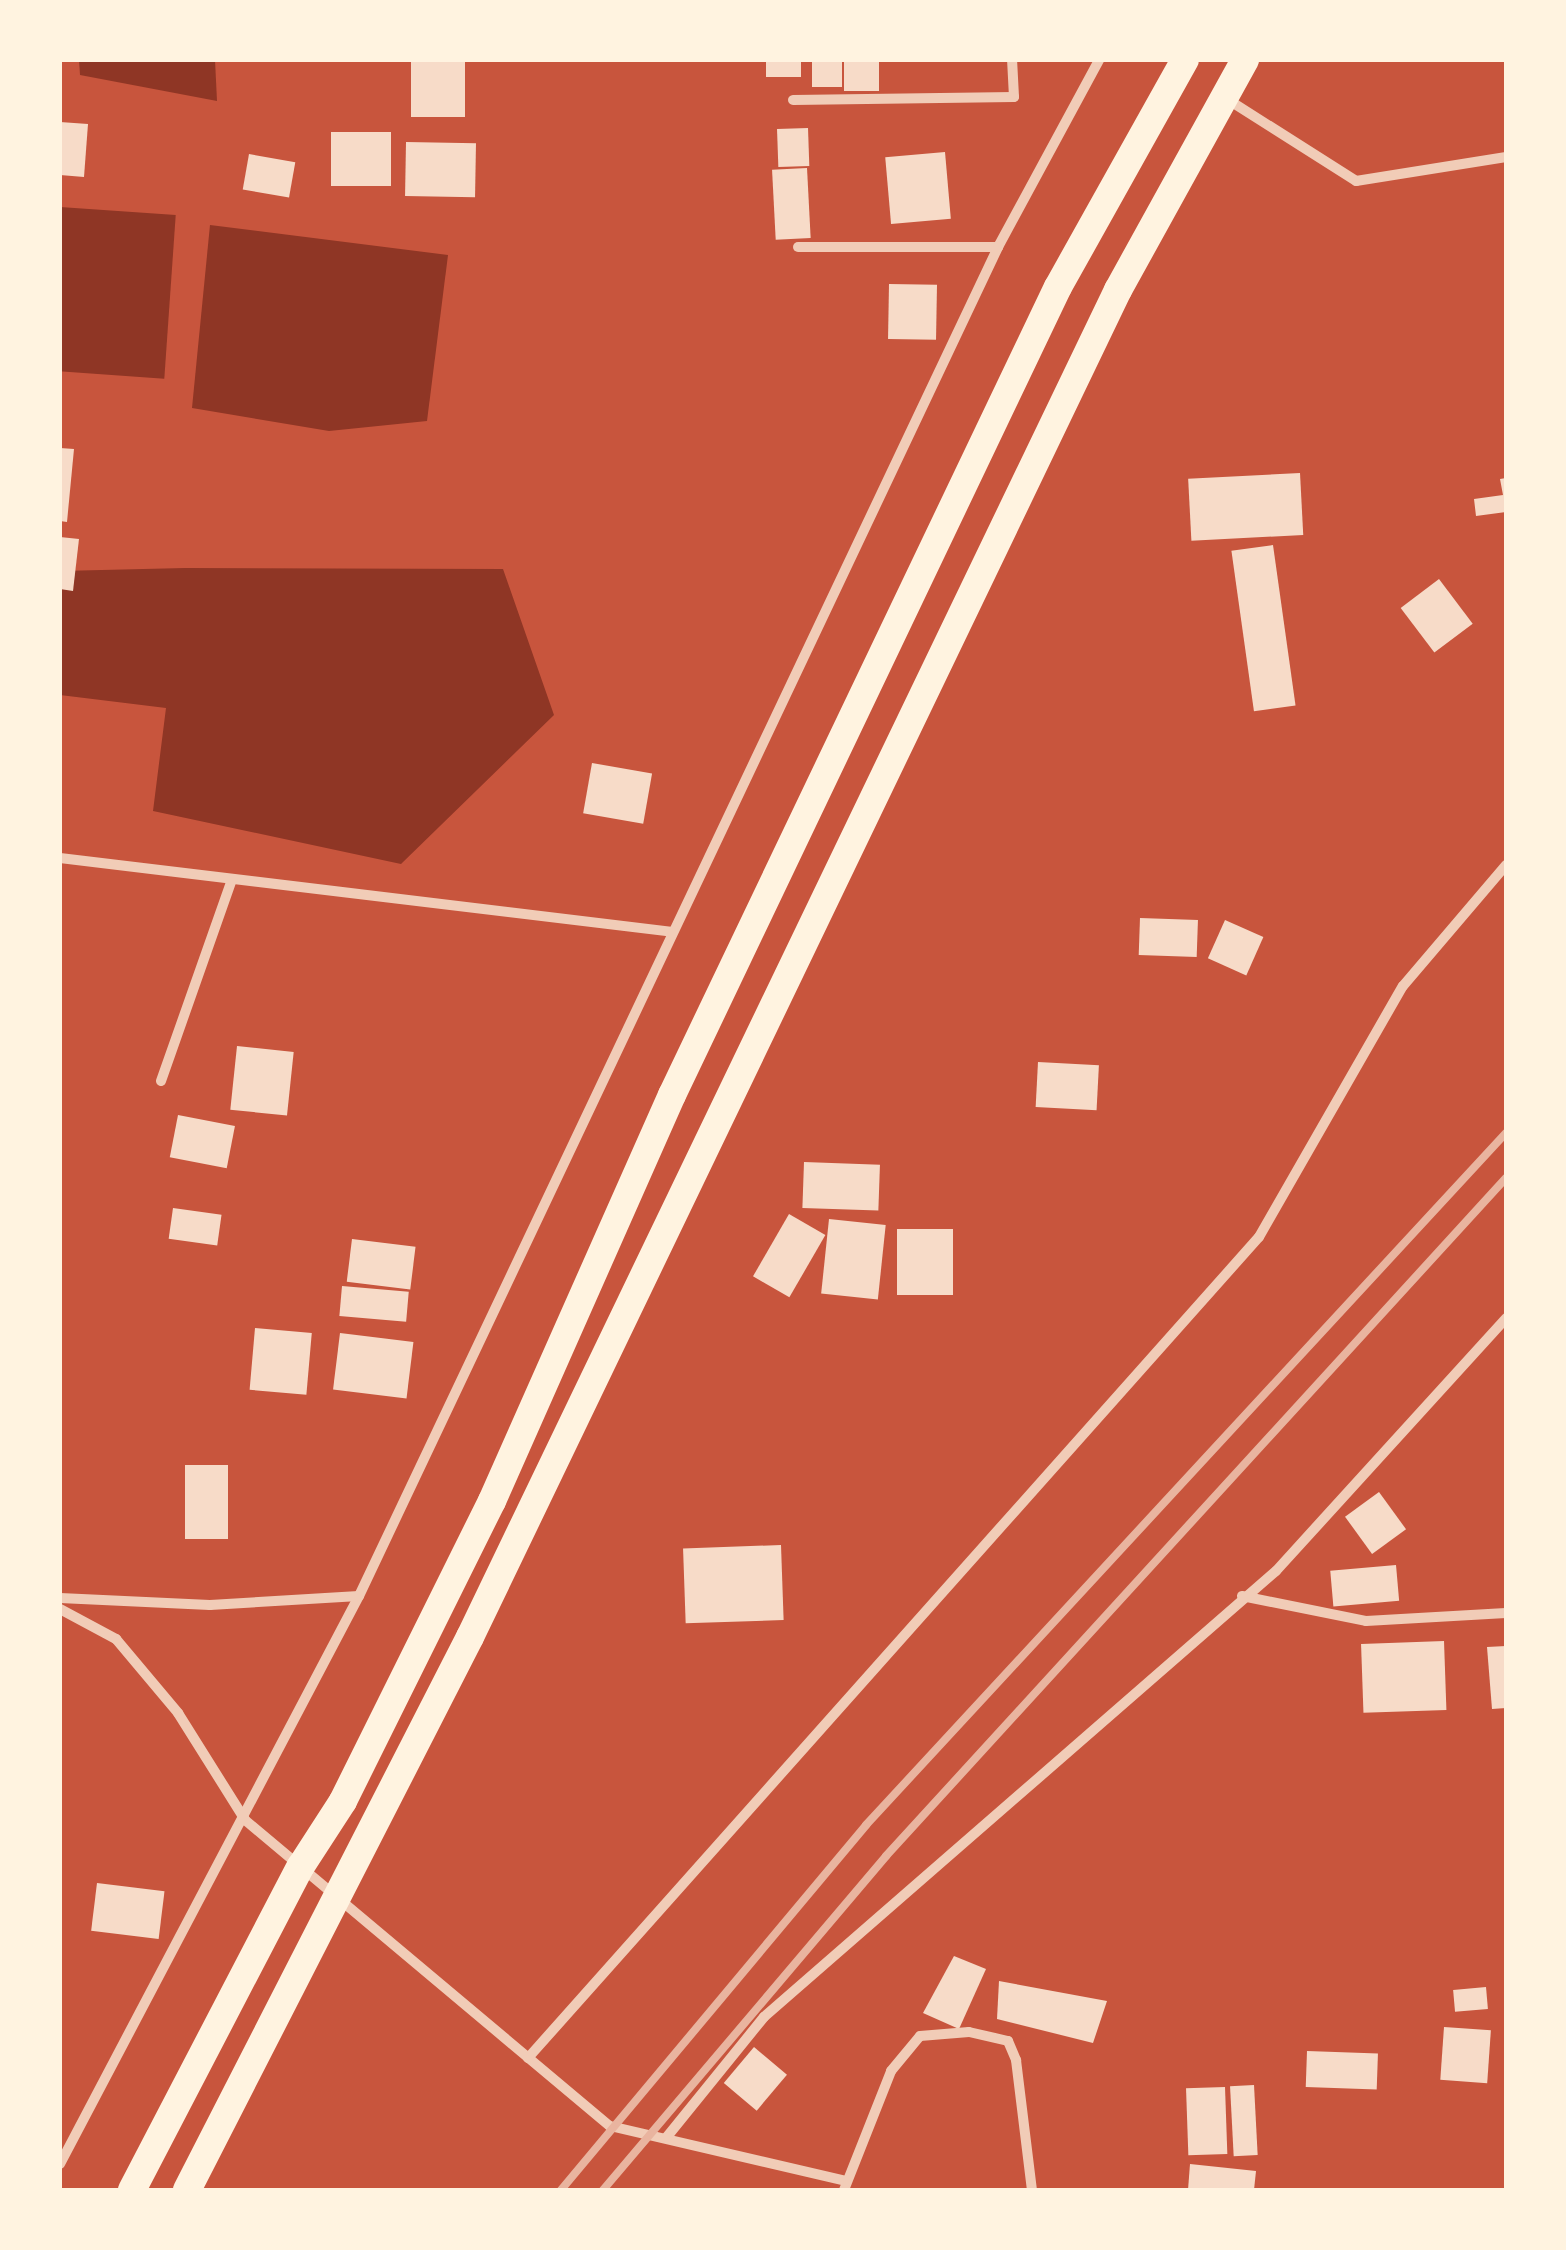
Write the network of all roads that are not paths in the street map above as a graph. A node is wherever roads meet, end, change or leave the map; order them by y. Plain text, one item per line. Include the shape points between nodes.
1 (1012, 60) edge
2 (1099, 60) edge
3 (1185, 60) edge
4 (1244, 60) edge
5 (1222, 96) junction
6 (793, 100) dead end
7 (1506, 156) edge
8 (998, 246) junction
9 (798, 247) dead end
10 (60, 858) edge
11 (1506, 865) edge
12 (232, 879) junction
13 (673, 932) junction
14 (161, 1081) dead end
15 (1506, 1318) edge
16 (359, 1596) junction
17 (1242, 1596) junction
18 (60, 1598) edge
19 (60, 1609) edge
20 (1506, 1612) edge
21 (245, 1820) junction
22 (301, 1866) junction
23 (338, 1898) junction
24 (528, 2058) junction
25 (666, 2138) junction
26 (60, 2164) edge
27 (845, 2186) edge
28 (132, 2190) edge
29 (187, 2190) edge
30 (1032, 2190) edge

1 - 6 street via 1014,97
2 - 8 street
3 - 22 highway via 1058,287 672,1096 492,1501 343,1801
4 - 5 highway
5 - 7 street via 1356,181
5 - 23 highway via 1118,290
8 - 9 street
8 - 13 street
10 - 12 street
11 - 24 street via 1403,986 1259,1237
12 - 13 street
12 - 14 street
13 - 16 street
15 - 17 street via 1276,1572
16 - 18 street via 210,1605
16 - 21 street
17 - 20 street via 1366,1621
17 - 25 street via 764,2017
19 - 21 street via 116,1639 178,1713
21 - 22 street
21 - 26 street
22 - 23 street
22 - 28 highway
23 - 24 street
23 - 29 highway
24 - 25 street via 610,2126
25 - 27 street
27 - 30 street via 891,2070 920,2036 969,2032 1008,2041 1016,2060

